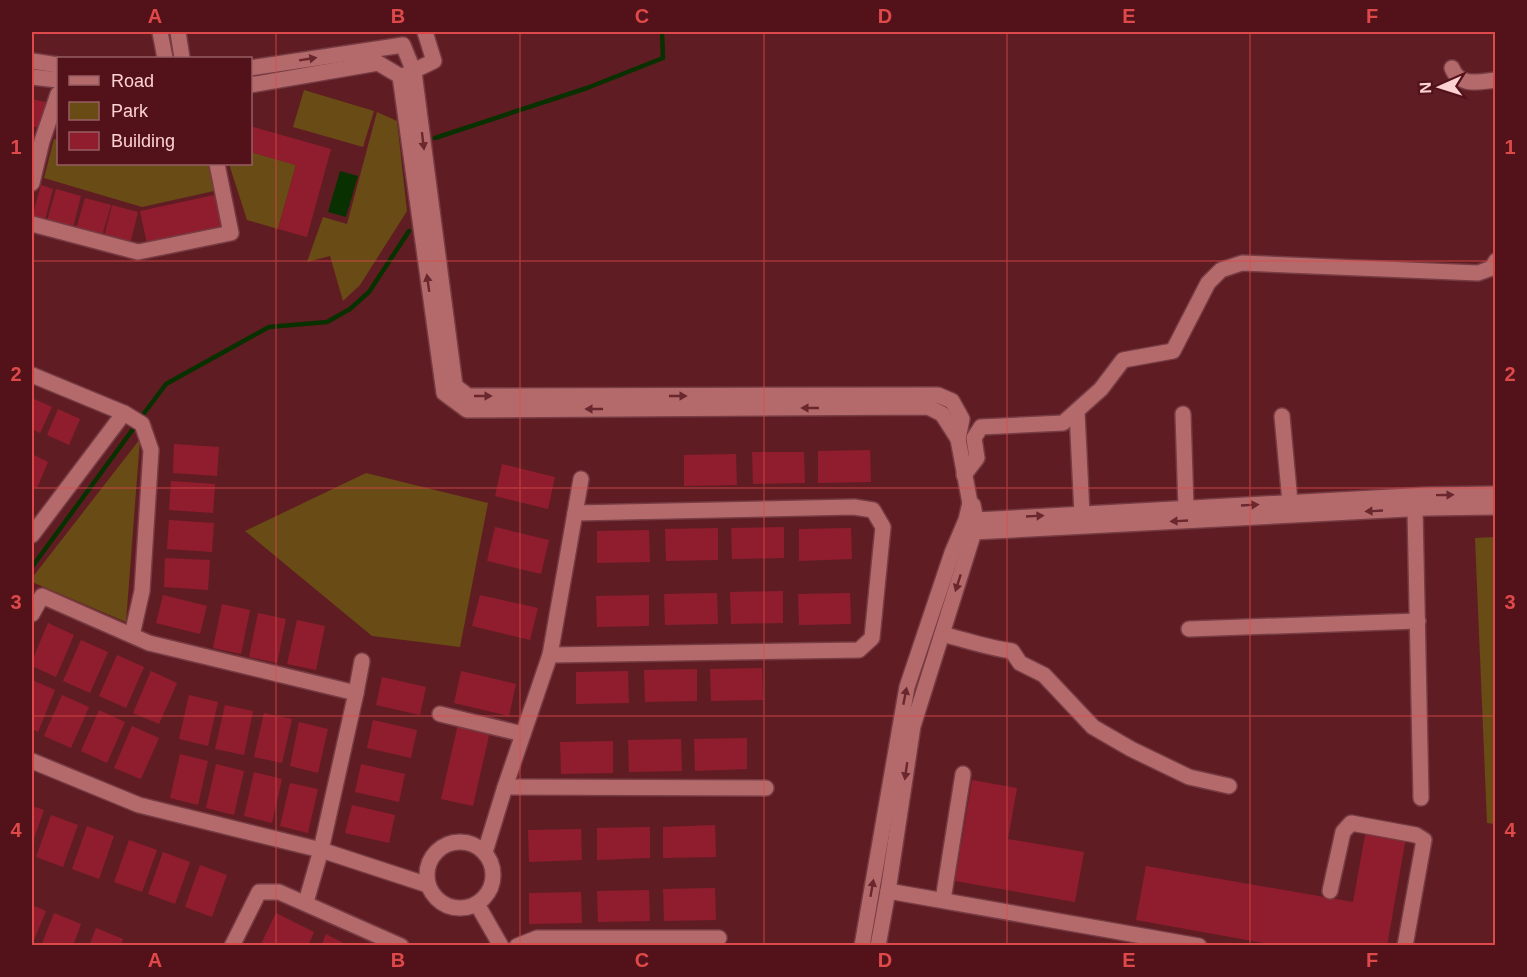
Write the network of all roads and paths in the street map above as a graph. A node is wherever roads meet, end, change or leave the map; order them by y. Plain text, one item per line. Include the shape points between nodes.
1 (160, 32) edge
2 (178, 32) edge
3 (427, 32) edge
4 (165, 57) edge
5 (182, 57) edge
6 (32, 61) edge
7 (57, 65) edge
8 (252, 68) edge
9 (1452, 68) dead end
10 (407, 74) junction
11 (32, 77) edge
12 (57, 80) edge
13 (1496, 80) edge
14 (252, 85) edge
15 (57, 96) edge
16 (37, 139) edge
17 (217, 165) edge
18 (32, 183) edge
19 (32, 224) edge
20 (1496, 261) edge
21 (32, 375) edge
22 (1077, 412) junction
23 (124, 413) junction
24 (1182, 414) dead end
25 (1282, 416) dead end
26 (964, 475) junction
27 (581, 479) dead end
28 (1496, 494) edge
29 (1290, 502) junction
30 (970, 503) junction
31 (1496, 507) edge
32 (1186, 508) junction
33 (1415, 509) junction
34 (575, 513) junction
35 (1083, 514) junction
36 (38, 516) edge
37 (975, 526) junction
38 (32, 535) edge
39 (32, 614) edge
40 (1418, 621) junction
41 (1189, 629) dead end
42 (942, 634) junction
43 (132, 635) junction
44 (550, 655) junction
45 (362, 661) dead end
46 (356, 693) junction
47 (440, 714) dead end
48 (523, 734) junction
49 (32, 761) edge
50 (963, 774) dead end
51 (1229, 786) dead end
52 (505, 787) junction
53 (766, 788) dead end
54 (1421, 798) dead end
55 (321, 850) junction
56 (485, 852) junction
57 (428, 885) junction
58 (888, 891) junction
59 (1330, 891) dead end
60 (943, 900) junction
61 (306, 902) junction
62 (477, 904) junction
63 (719, 938) dead end
64 (231, 945) edge
65 (401, 945) edge
66 (501, 945) edge
67 (517, 945) edge
68 (861, 945) edge
69 (878, 945) edge
70 (1199, 945) edge
71 (1405, 945) edge

1 - 4 street
2 - 5 street
3 - 10 street via 434,61
6 - 7 street
8 -> 10 street via 403,45
9 - 13 street via 1454,75 1467,82
10 - 14 street via 378,63
10 - 26 street via 444,393 467,410 928,407 942,414 958,439
11 - 12 street
15 - 16 street
16 - 18 street
17 - 19 street via 231,233 138,252
20 - 22 street via 1492,268 1478,273 1242,263 1221,270 1208,283 1173,351 1123,360
21 - 23 street
22 - 26 street via 1063,423 981,428 974,438 977,458
22 - 35 street
23 - 36 street
23 - 43 street via 142,424 151,450 142,591
24 - 32 street
25 - 29 street
26 - 30 street
27 - 34 street
29 -> 28 street
32 -> 29 street
30 - 37 street
68 -> 30 street via 907,687
31 - 33 street
32 - 35 street
33 -> 37 street
33 - 40 street
34 - 44 street
34 - 44 street via 854,507 873,510 883,527 872,638 859,650
37 -> 35 street
36 - 38 street
37 -> 42 street
39 - 43 street via 42,596
40 - 41 street
40 - 54 street
42 - 51 street via 1012,651 1020,663 1044,675 1093,727 1189,777
42 -> 58 street via 913,726
43 - 46 street via 149,643
44 - 48 street
45 - 46 street
46 - 55 street
47 - 48 street
48 - 52 street
49 - 55 street via 139,804
50 - 60 street
52 - 53 street
52 - 56 street
55 - 57 street
55 - 61 street
56 - 57 street via 473,844 458,842 444,846 433,856 427,870
56 - 62 street via 494,880 488,894
57 - 62 street via 448,907 463,909
58 - 60 street
58 - 69 street
59 - 71 street via 1343,832 1352,824 1416,835 1424,840
60 - 70 street
61 - 64 street via 279,892 259,892
61 - 65 street
62 - 66 street
63 - 67 street via 537,938

